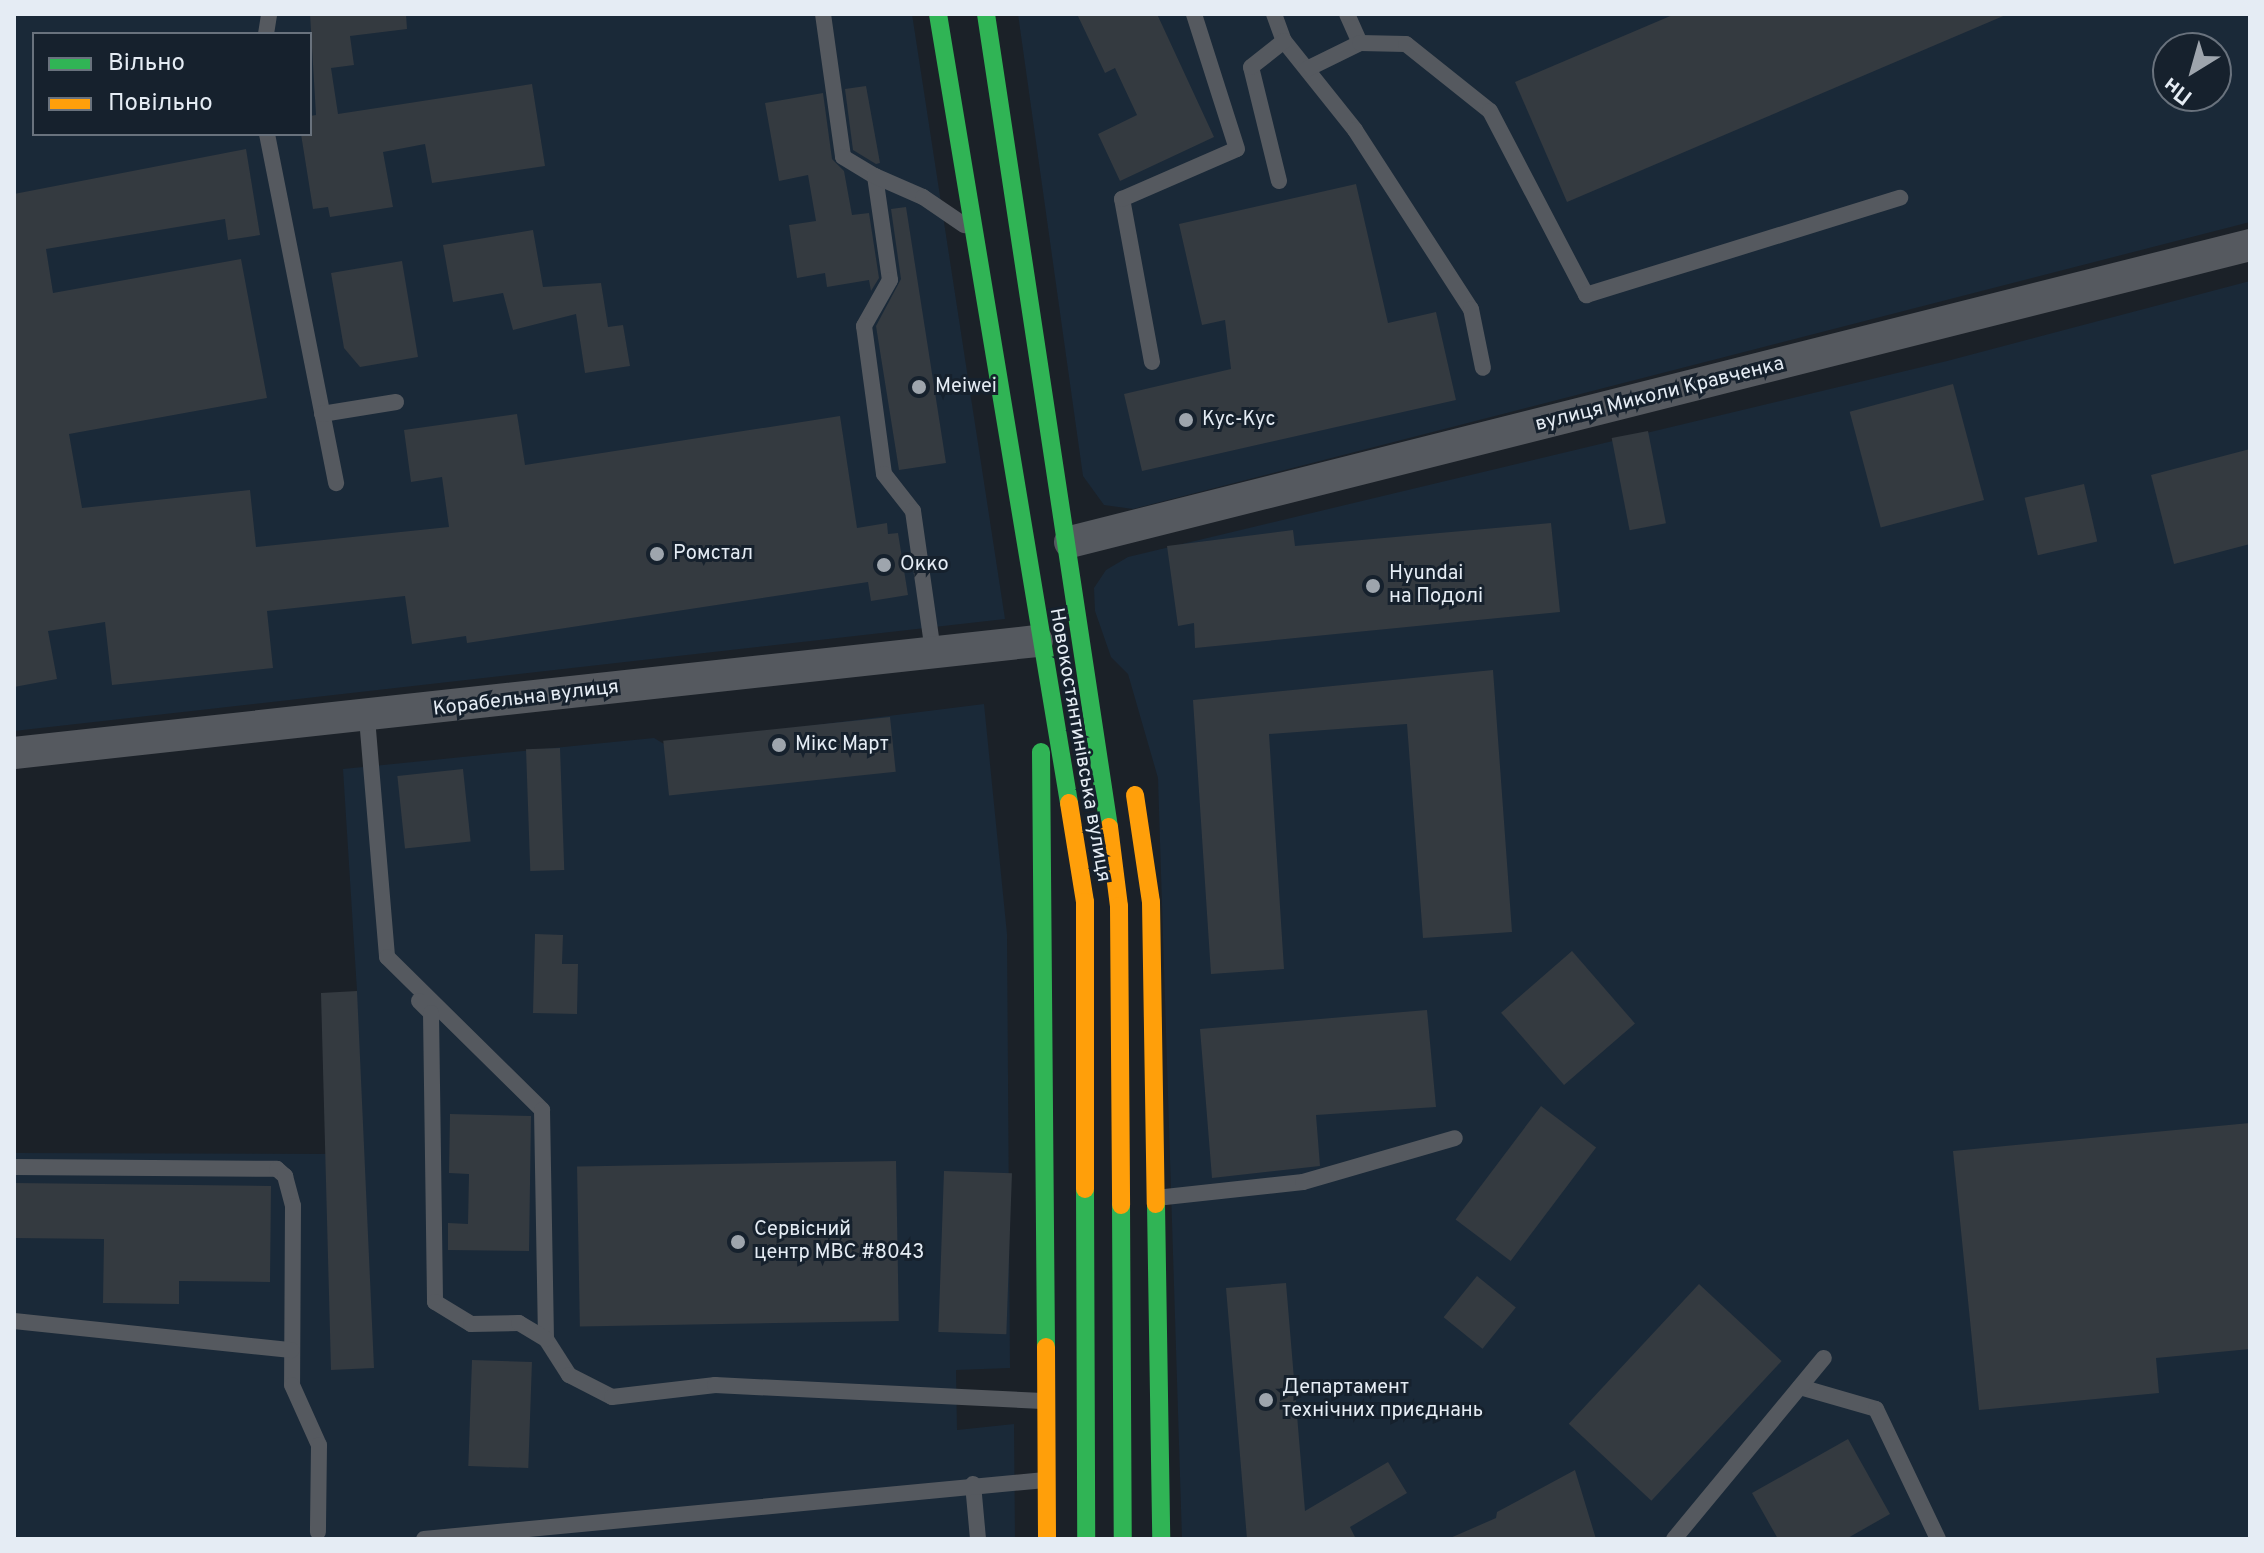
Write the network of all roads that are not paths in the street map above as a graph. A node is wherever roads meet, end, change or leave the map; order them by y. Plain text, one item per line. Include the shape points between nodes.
1 (823, 14) edge
2 (938, 14) edge
3 (986, 14) edge
4 (1194, 14) edge
5 (1274, 14) edge
6 (1347, 14) edge
7 (1284, 41) junction
8 (1360, 43) junction
9 (1307, 69) junction
10 (267, 136) edge
11 (875, 176) junction
12 (1279, 181) dead end
13 (1900, 198) dead end
14 (972, 232) junction
15 (2250, 245) edge
16 (1152, 362) dead end
17 (1483, 368) dead end
18 (396, 402) dead end
19 (322, 414) junction
20 (336, 483) dead end
21 (1070, 542) junction
22 (1037, 641) junction
23 (933, 651) junction
24 (1091, 674) junction
25 (1046, 690) junction
26 (1112, 711) dead end
27 (367, 718) junction
28 (14, 753) edge
29 (1132, 777) dead end
30 (387, 957) junction
31 (1455, 1138) dead end
32 (14, 1167) edge
33 (1155, 1198) junction
34 (14, 1321) edge
35 (546, 1339) junction
36 (291, 1350) junction
37 (1824, 1358) dead end
38 (1800, 1387) junction
39 (1047, 1402) junction
40 (1047, 1480) junction
41 (973, 1484) junction
42 (318, 1532) dead end
43 (424, 1539) edge
44 (978, 1539) edge
45 (1047, 1539) edge
46 (1086, 1539) edge
47 (1123, 1539) edge
48 (1161, 1539) edge
49 (1674, 1539) edge
50 (1938, 1539) edge

1 - 11 lane via 843,157
2 - 14 main road, Новокостянтинівська вулиця
3 - 21 main road, Новокостянтинівська вулиця
4 - 16 lane via 1237,149 1122,199
5 - 7 lane
6 - 8 lane
7 - 9 lane
7 - 12 lane via 1251,67
8 - 9 lane
8 - 13 lane via 1406,44 1490,111 1586,295
9 - 17 lane via 1363,142 1471,309
10 - 19 lane
11 - 14 lane via 923,197
11 - 23 lane via 890,280 864,326 884,474 913,511
14 - 22 main road, Новокостянтинівська вулиця
15 - 21 street, вулиця Миколи Кравченка
18 - 19 lane
19 - 20 lane
21 - 24 main road, Новокостянтинівська вулиця
22 - 23 street, Корабельна вулиця
22 - 25 main road, Новокостянтинівська вулиця
23 - 27 street, Корабельна вулиця
24 - 26 main road
24 - 47 main road, Новокостянтинівська вулиця via 1119,906
25 - 39 main road via 1040,764
25 - 46 main road, Новокостянтинівська вулиця via 1085,902
27 - 28 street, Корабельна вулиця
27 - 30 lane
29 - 33 main road via 1151,902
30 - 35 lane via 542,1110
30 - 35 lane via 387,969 431,1013 435,1302 449,1316 471,1324 519,1323
31 - 33 lane via 1303,1182
32 - 36 lane via 277,1169 285,1176 293,1206
33 - 48 main road
34 - 36 lane
35 - 39 lane via 569,1375 612,1397 715,1385
36 - 42 lane via 292,1385 319,1445
37 - 38 lane
38 - 49 lane
38 - 50 lane via 1876,1409
39 - 40 main road
40 - 41 lane
40 - 45 main road
41 - 43 lane
41 - 44 lane

